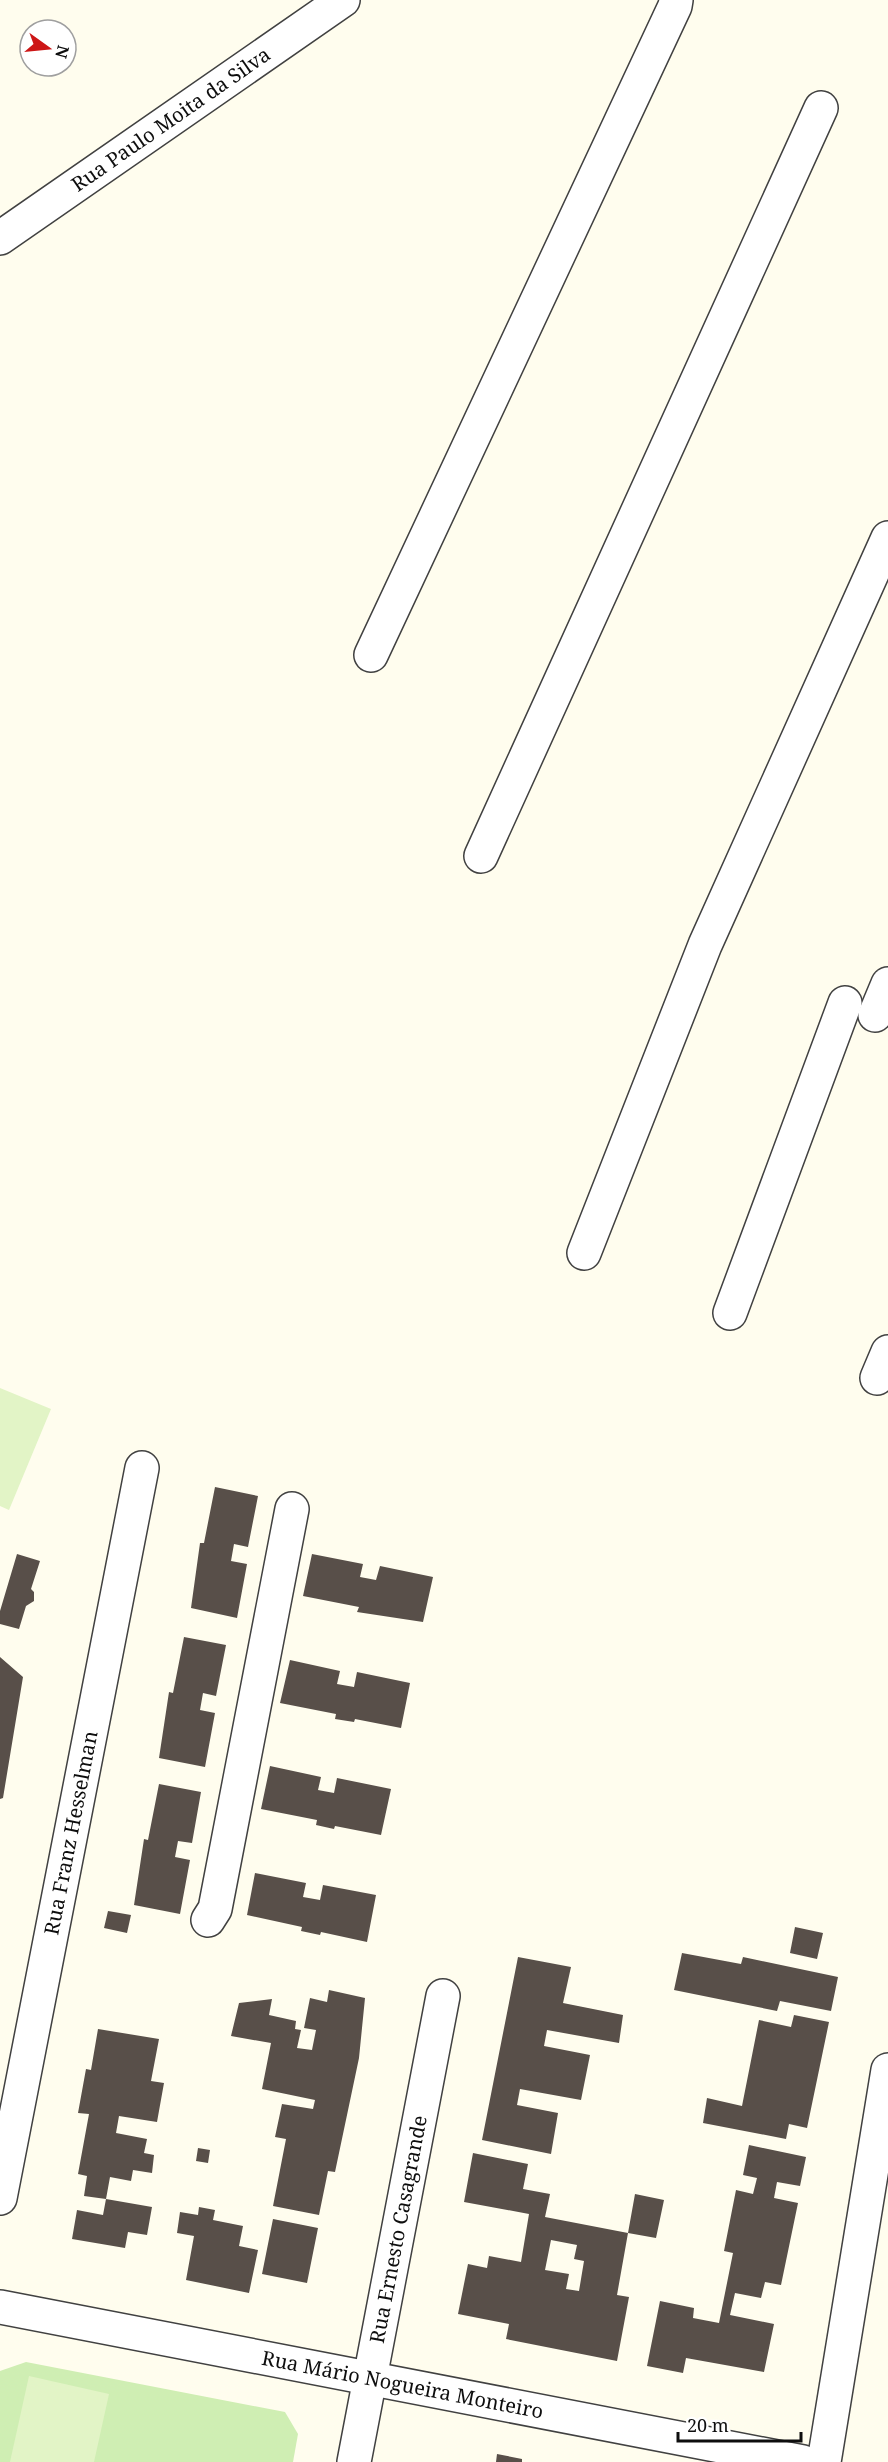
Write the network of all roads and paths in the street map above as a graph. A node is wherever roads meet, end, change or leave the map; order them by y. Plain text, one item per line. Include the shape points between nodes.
1 (343, 0) edge
2 (676, 0) edge
3 (821, 108) dead end
4 (0, 238) edge
5 (888, 538) edge
6 (372, 655) dead end
7 (481, 856) dead end
8 (888, 984) edge
9 (845, 1003) dead end
10 (874, 1015) dead end
11 (584, 1253) dead end
12 (730, 1314) dead end
13 (142, 1468) dead end
14 (292, 1509) dead end
15 (208, 1920) dead end
16 (443, 1996) dead end
17 (888, 2070) edge
18 (0, 2198) edge
19 (0, 2307) edge
20 (370, 2379) junction
21 (354, 2462) edge
22 (803, 2462) edge
23 (824, 2462) edge

1 - 4 street, Rua Paulo Moita da Silva
2 - 6 street
3 - 7 street
5 - 11 street via 705,945
8 - 10 street
9 - 12 street
13 - 18 street, Rua Franz Hesselman
14 - 15 street via 214,1909
16 - 20 street, Rua Ernesto Casagrande
17 - 23 street
19 - 20 street, Rua Mário Nogueira Monteiro
20 - 21 street, Rua Ernesto Casagrande
20 - 22 street, Rua Mário Nogueira Monteiro

